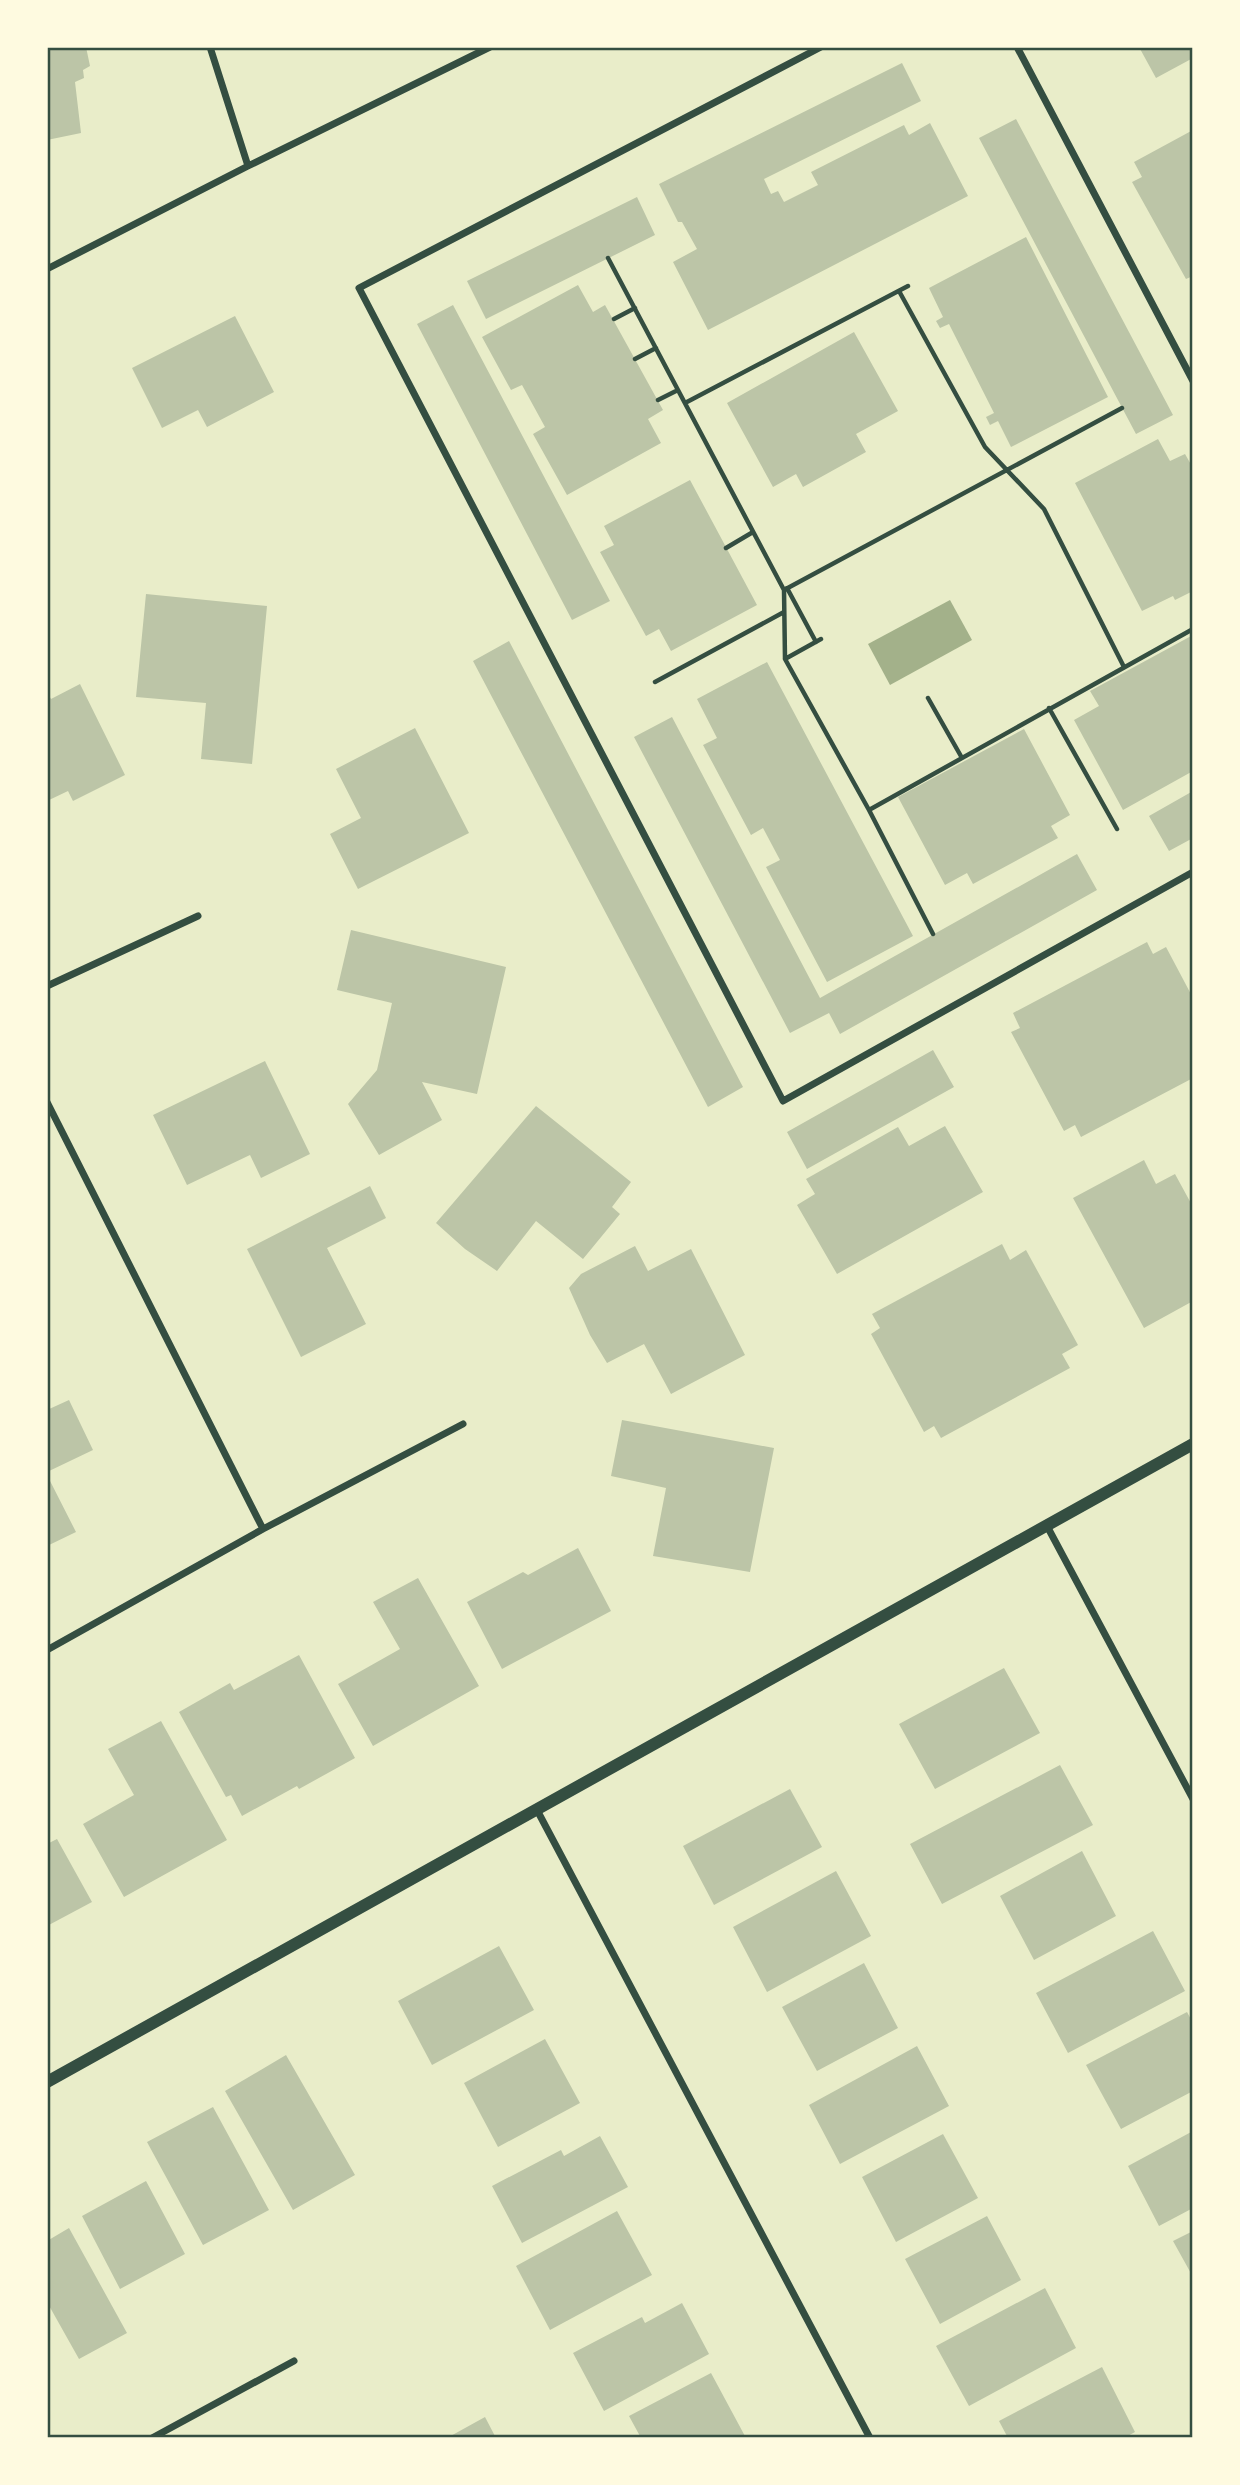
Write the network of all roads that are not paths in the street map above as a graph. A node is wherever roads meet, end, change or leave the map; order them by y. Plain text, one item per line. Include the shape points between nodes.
1 (210, 47) edge
2 (490, 47) edge
3 (821, 47) edge
4 (1017, 47) edge
5 (248, 166) junction
6 (47, 269) edge
7 (1193, 381) edge
8 (1193, 872) edge
9 (198, 916) dead end
10 (47, 986) edge
11 (47, 1102) edge
12 (463, 1424) dead end
13 (1193, 1444) edge
14 (1047, 1525) junction
15 (263, 1529) junction
16 (47, 1650) edge
17 (1193, 1799) edge
18 (537, 1810) junction
19 (47, 2082) edge
20 (294, 2361) dead end
21 (152, 2438) edge
22 (870, 2438) edge

1 - 5 street
2 - 5 street
3 - 8 street via 359,288 783,1101
4 - 7 street
5 - 6 street
9 - 10 street
11 - 15 street
12 - 15 street
13 - 14 street
14 - 17 street
14 - 18 street
15 - 16 street
18 - 19 street
18 - 22 street
20 - 21 street

